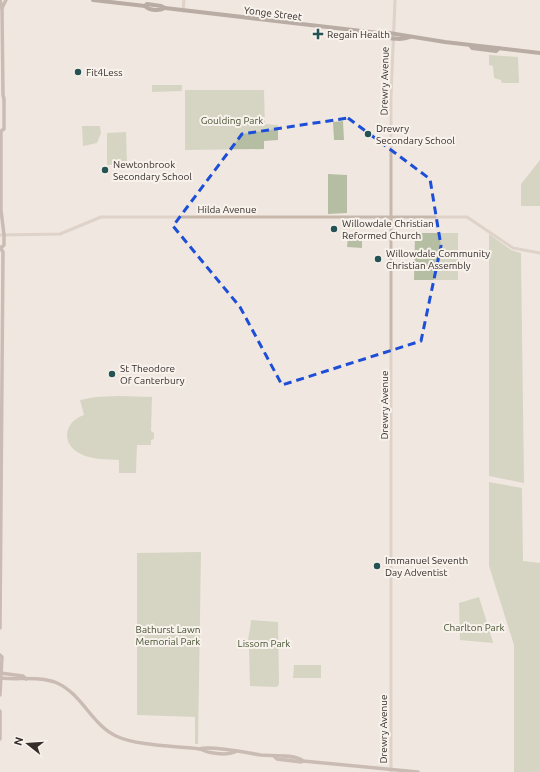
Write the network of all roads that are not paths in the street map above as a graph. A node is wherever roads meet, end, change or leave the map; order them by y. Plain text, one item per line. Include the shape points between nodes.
1 (0, 0) edge
2 (93, 0) edge
3 (184, 0) edge
4 (395, 0) edge
5 (5, 1) edge
6 (2, 8) junction
7 (183, 11) junction
8 (394, 36) junction
9 (540, 53) edge
10 (1, 97) edge
11 (2, 116) edge
12 (1, 130) edge
13 (391, 217) junction
14 (1, 219) edge
15 (2, 235) edge
16 (0, 248) edge
17 (540, 253) edge
18 (0, 628) edge
19 (0, 655) edge
20 (1, 676) edge
21 (0, 695) edge
22 (0, 711) edge
23 (0, 739) edge
24 (376, 769) junction
25 (391, 770) edge
26 (381, 772) edge
27 (418, 772) edge

1 - 6 main road
2 - 7 main road, Yonge Street via 145,6 147,9
3 - 7 street
4 - 8 street, Drewry Avenue
5 - 6 main road
6 - 10 main road
7 - 8 main road, Yonge Street
8 - 9 main road, Yonge Street via 470,45 472,48 496,51 499,48
8 - 13 street, Drewry Avenue via 391,96
10 - 11 main road via 4,99
11 - 12 main road via 4,129
12 - 14 main road
13 - 15 street, Hilda Avenue via 104,217 60,234
13 - 17 street, Hilda Avenue via 467,217 513,248
13 - 25 street, Drewry Avenue
14 - 15 main road via 4,221
15 - 16 main road via 4,245
16 - 18 main road via 3,272
19 - 20 main road
20 - 21 main road
20 - 24 main road via 23,676 26,679 54,682 65,688 104,728 116,736 133,741 231,750 274,756 277,759
22 - 23 main road
24 - 25 main road via 380,767
24 - 26 main road
25 - 27 main road

